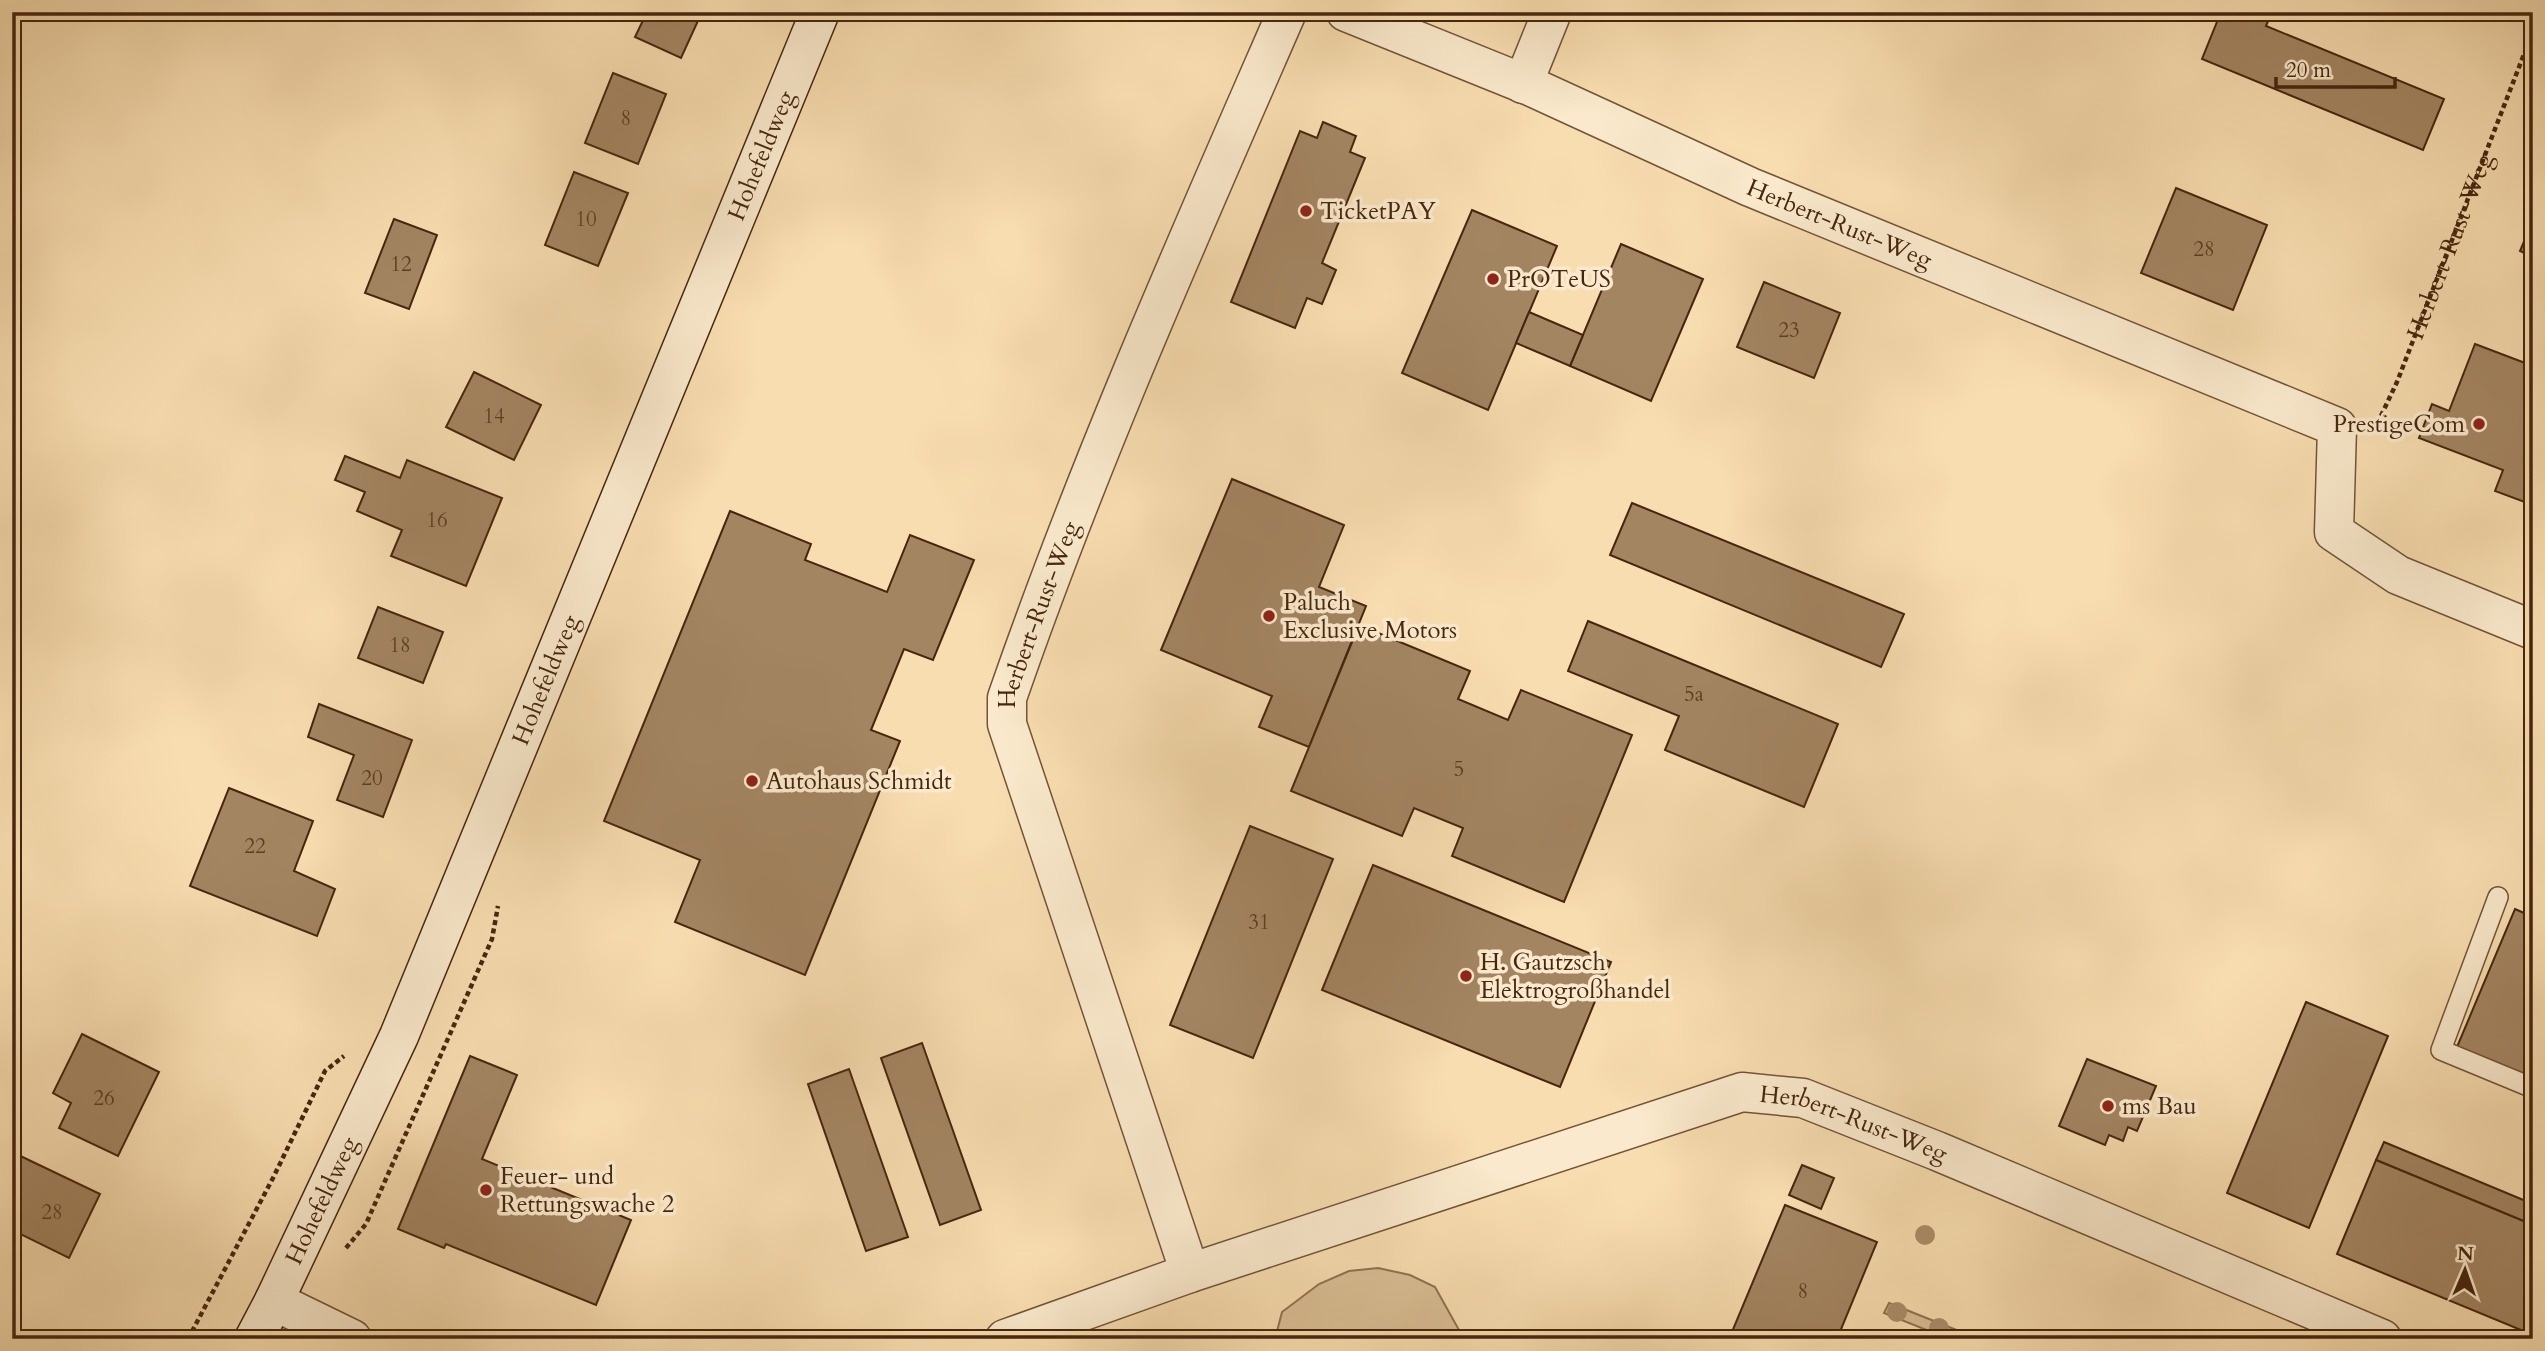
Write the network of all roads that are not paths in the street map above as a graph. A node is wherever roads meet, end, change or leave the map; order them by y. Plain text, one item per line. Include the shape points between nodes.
1 (820, 12) edge
2 (1287, 12) edge
3 (1346, 12) edge
4 (1552, 12) edge
5 (1523, 83) junction
6 (2533, 630) edge
7 (2498, 897) dead end
8 (2533, 1088) edge
9 (1191, 1273) junction
10 (274, 1301) junction
11 (254, 1339) edge
12 (352, 1339) edge
13 (1005, 1339) edge
14 (2382, 1339) edge

1 - 10 street, Hohefeldweg via 400,1037
2 - 9 street, Herbert-Rust-Weg via 1141,347 1007,698 1007,724
3 - 5 street, Herbert-Rust-Weg
4 - 5 street
5 - 6 street, Herbert-Rust-Weg via 1751,187 2337,427 2334,532 2398,575
7 - 8 lane via 2441,1050
9 - 13 street, Herbert-Rust-Weg
9 - 14 street, Herbert-Rust-Weg via 1742,1092 1803,1098
10 - 11 street, Hohefeldweg
10 - 12 street

